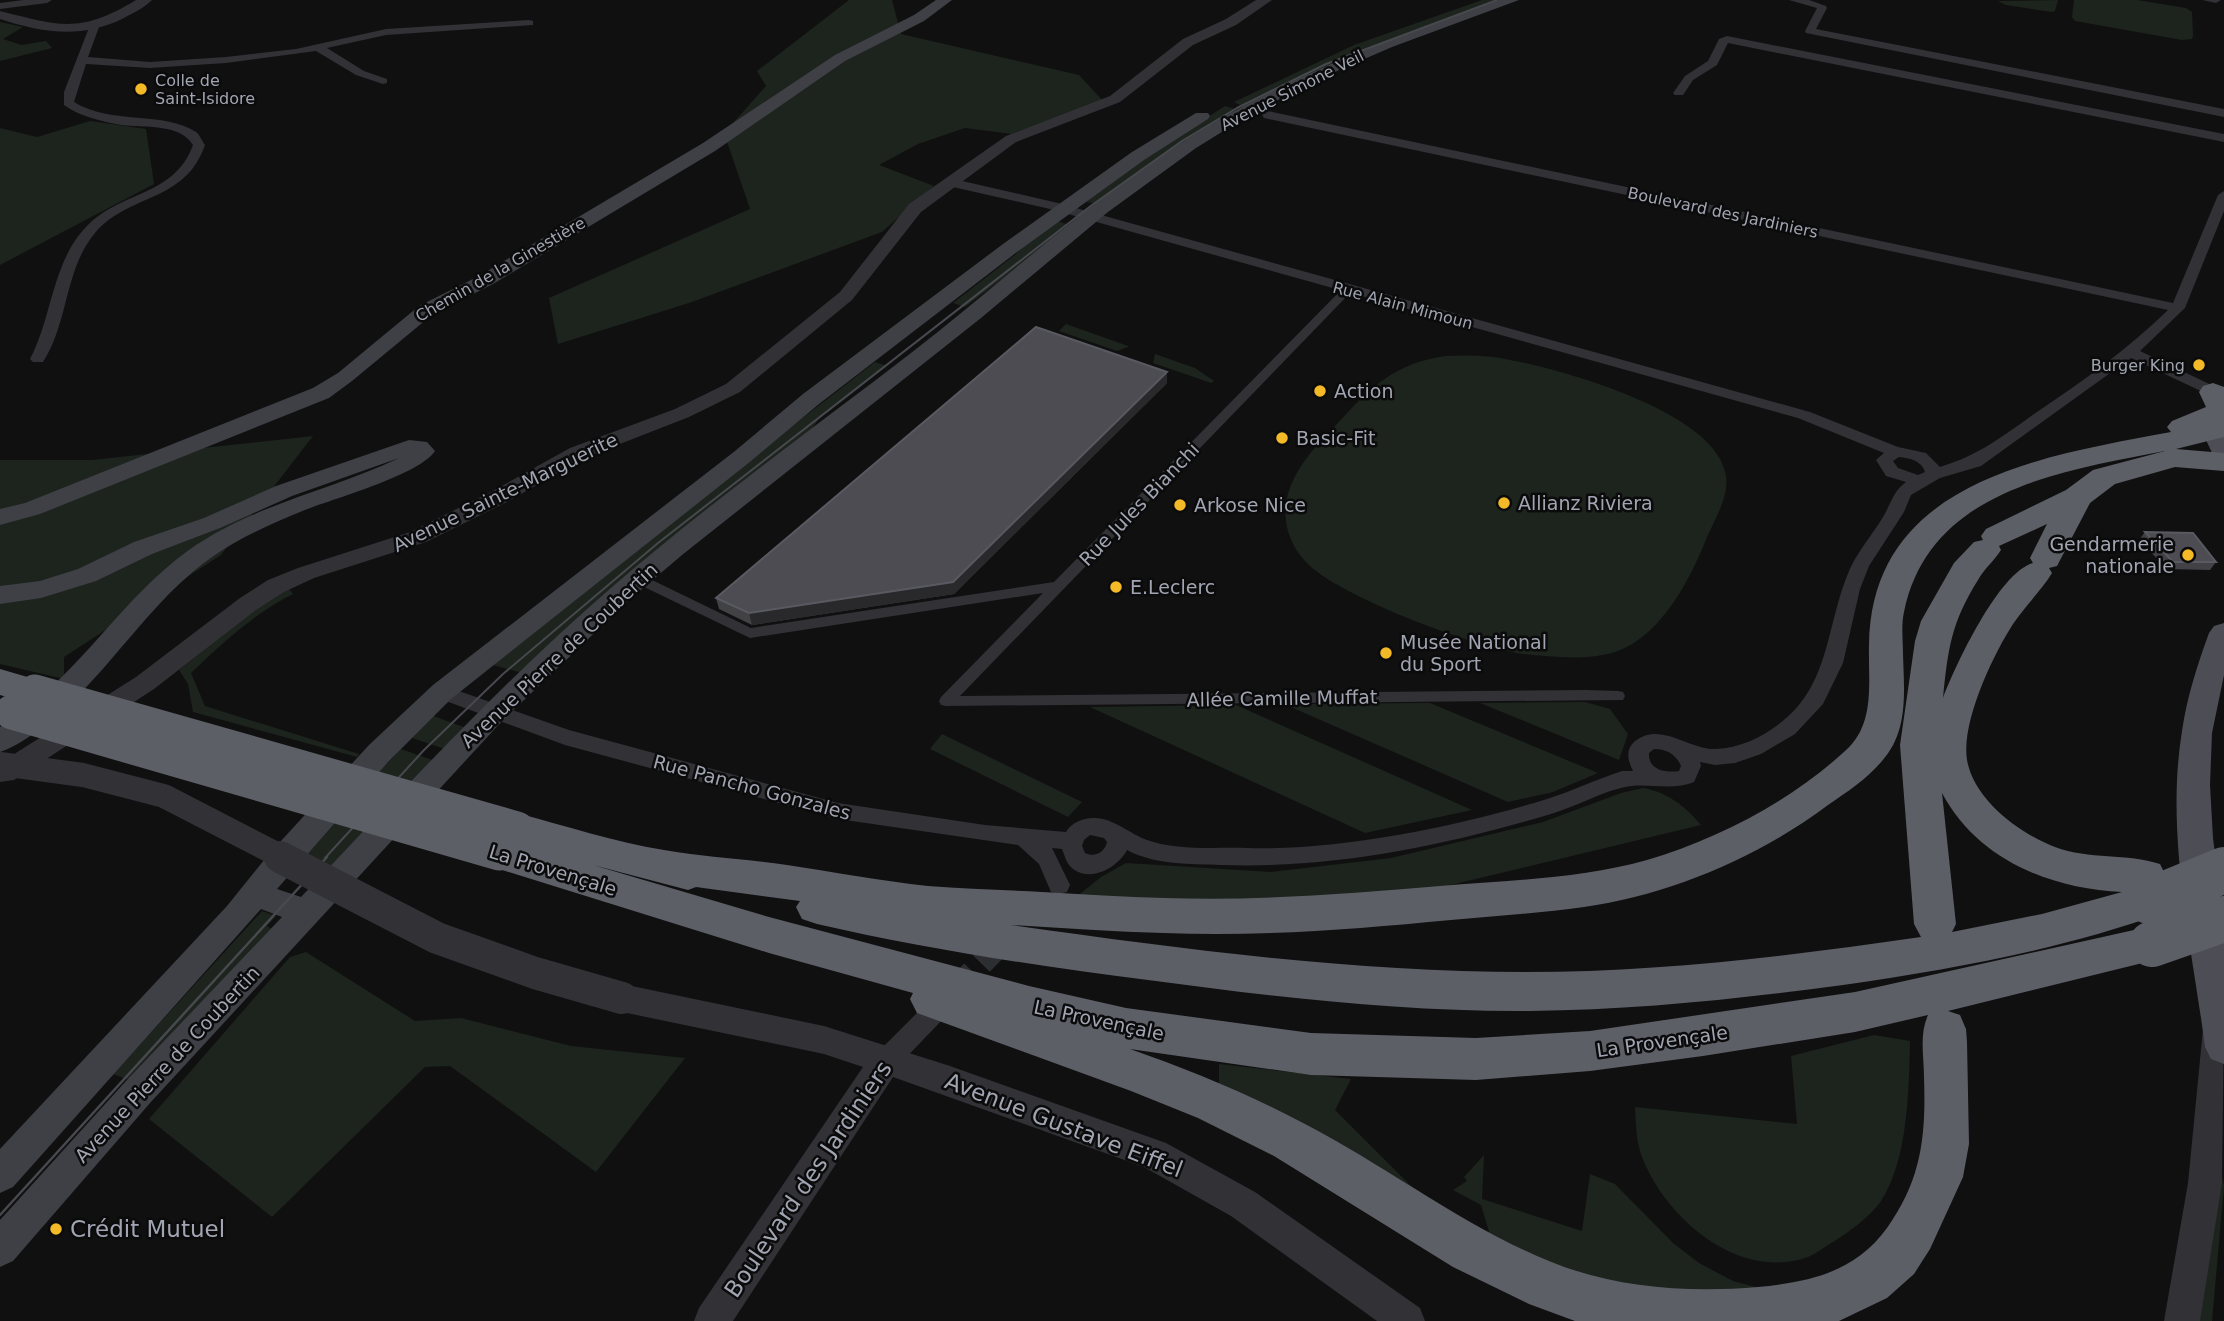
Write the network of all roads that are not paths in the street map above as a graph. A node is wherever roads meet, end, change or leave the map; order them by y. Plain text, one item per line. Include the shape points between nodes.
1 (47, 0) edge
2 (145, 0) edge
3 (946, 0) edge
4 (1265, 0) edge
5 (1474, 0) edge
6 (1513, 0) edge
7 (1794, 0) edge
8 (2207, 0) edge
9 (2216, 0) edge
10 (0, 6) edge
11 (0, 15) edge
12 (529, 23) dead end
13 (94, 27) junction
14 (317, 47) junction
15 (81, 61) junction
16 (383, 81) dead end
17 (1679, 93) dead end
18 (2224, 113) edge
19 (1268, 115) dead end
20 (2224, 138) edge
21 (949, 182) junction
22 (2224, 195) edge
23 (1064, 210) junction
24 (1090, 217) junction
25 (1347, 290) junction
26 (1332, 307) junction
27 (2178, 308) junction
28 (1344, 314) dead end
29 (2130, 352) junction
30 (38, 359) dead end
31 (2220, 396) edge
32 (2223, 437) edge
33 (2155, 453) junction
34 (1891, 461) junction
35 (2224, 462) edge
36 (2224, 474) edge
37 (1920, 477) junction
38 (2077, 496) junction
39 (0, 517) edge
40 (645, 582) dead end
41 (1059, 586) junction
42 (0, 595) edge
43 (2224, 633) edge
44 (986, 660) junction
45 (1002, 666) dead end
46 (442, 692) junction
47 (1618, 696) dead end
48 (946, 701) joint
49 (493, 713) junction
50 (8, 720) edge
51 (1674, 746) junction
52 (1639, 749) junction
53 (1713, 757) junction
54 (1690, 771) junction
55 (0, 776) edge
56 (1622, 779) junction
57 (1661, 779) junction
58 (1110, 831) junction
59 (1024, 838) junction
60 (508, 841) junction
61 (1071, 841) junction
62 (1144, 849) junction
63 (1112, 858) junction
64 (1082, 862) junction
65 (667, 867) junction
66 (2224, 869) edge
67 (2148, 888) junction
68 (255, 894) junction
69 (307, 913) junction
70 (2224, 919) edge
71 (1935, 923) dead end
72 (769, 935) junction
73 (936, 1010) dead end
74 (1944, 1029) dead end
75 (2222, 1031) edge
76 (887, 1060) junction
77 (0, 1175) edge
78 (0, 1248) edge
79 (712, 1321) edge
80 (1407, 1321) edge
81 (2182, 1321) edge

1 - 10 street
2 - 13 street
3 - 39 main road, Chemin de la Ginestière via 840,58 709,147 414,318 321,393 32,509
4 - 21 street, Avenue Sainte-Marguerite via 1188,43 1115,99 1011,139
5 - 23 main road, Avenue Simone Veil via 1358,41 1222,105 1138,156
6 - 24 main road, Avenue Simone Veil via 1387,44 1286,90 1191,144
7 - 18 street via 1822,8 1810,32
8 - 9 street
11 - 13 street via 61,29
12 - 14 street via 386,32
13 - 15 street
14 - 15 street via 150,65
14 - 16 street via 360,74
15 - 30 street via 68,103 82,112 121,121 175,127 194,135 199,145 186,173 106,215 74,249 48,342
17 - 20 street via 1689,78 1713,63 1727,39
19 - 27 street, Boulevard des Jardiniers
21 - 23 street, Rue Alain Mimoun
21 - 55 street, Avenue Sainte-Marguerite via 905,218 839,302 733,388 682,414 577,453 418,537 276,586 113,705
22 - 27 street
23 - 24 street, Rue Alain Mimoun
23 - 46 main road, Avenue Pierre de Coubertin via 811,399
24 - 25 street, Rue Alain Mimoun
24 - 49 main road, Avenue Pierre de Coubertin via 974,314 673,549
25 - 26 street, Rue Jules Bianchi
25 - 34 street, Rue Alain Mimoun via 1790,411 1855,436
26 - 28 street
26 - 41 street, Rue Jules Bianchi
27 - 29 street
29 - 31 street
29 - 37 street via 1995,449 1965,466
31 - 33 highway via 2219,412 2176,429
32 - 33 highway
33 - 35 highway
33 - 36 highway
33 - 38 highway via 2104,477
33 - 65 highway via 2087,458 1999,484 1966,498 1938,518 1912,547 1889,600 1886,713 1872,748 1839,778 1759,831 1645,877 1586,890 1348,912 1167,916 927,903
34 - 37 street
34 - 37 street via 1911,453
37 - 53 street via 1861,565 1833,665 1816,699 1773,740 1736,755
38 - 67 highway via 2041,565 2000,615 1982,646 1955,713 1948,763 1967,802 2009,843 2079,873
38 - 71 highway via 1991,543 1966,571 1938,621 1930,649 1919,745
40 - 41 street via 750,633
41 - 44 street, Rue Jules Bianchi
42 - 50 main road via 88,575 284,491 409,447 424,451 406,464 209,547 165,583 69,692
43 - 75 main road via 2206,680 2195,768 2197,854
44 - 45 street
44 - 48 street, Rue Jules Bianchi
46 - 49 street, Rue Pancho Gonzales
46 - 68 main road, Avenue Pierre de Coubertin via 379,753
47 - 48 street, Allée Camille Muffat
49 - 59 street, Rue Pancho Gonzales via 838,811
49 - 69 main road, Avenue Pierre de Coubertin
50 - 60 highway, La Provençale, bridge
50 - 76 street, Avenue Gustave Eiffel, bridge via 68,770 164,796 437,938 535,973 659,1007 824,1040
51 - 52 street via 1657,741
51 - 53 street
51 - 54 street via 1686,755
52 - 56 street
52 - 57 street via 1641,766
53 - 54 street
54 - 57 street via 1676,781
56 - 57 street
56 - 62 street via 1469,828 1357,850 1268,858
58 - 61 street via 1087,827
58 - 62 street
58 - 63 street via 1118,847
59 - 61 street, Rue Pancho Gonzales
59 - 64 street via 1052,861 1053,891
60 - 65 highway, La Provençale
60 - 72 highway, La Provençale
61 - 64 street via 1071,850
62 - 63 street
63 - 64 street via 1098,864
65 - 67 highway, La Provençale via 878,922 952,936 1269,978 1483,991 1642,987 1778,976 1970,948 2110,915
66 - 67 highway, La Provençale, bridge
68 - 69 main road
68 - 77 main road, Avenue Pierre de Coubertin
69 - 78 main road, Avenue Pierre de Coubertin via 138,1092
70 - 72 highway, La Provençale, bridge via 2152,944 2046,970 1801,1022 1590,1051 1476,1059 1311,1054 1126,1028
72 - 74 highway via 985,1020 1200,1096 1256,1122 1458,1243 1548,1286 1634,1312 1690,1318 1773,1315 1825,1301 1868,1281 1898,1254 1944,1163 1950,1094
73 - 76 street, Boulevard des Jardiniers
75 - 81 street via 2205,1183
76 - 79 street, Boulevard des Jardiniers
76 - 80 street, Avenue Gustave Eiffel via 1111,1138 1191,1173 1244,1205

